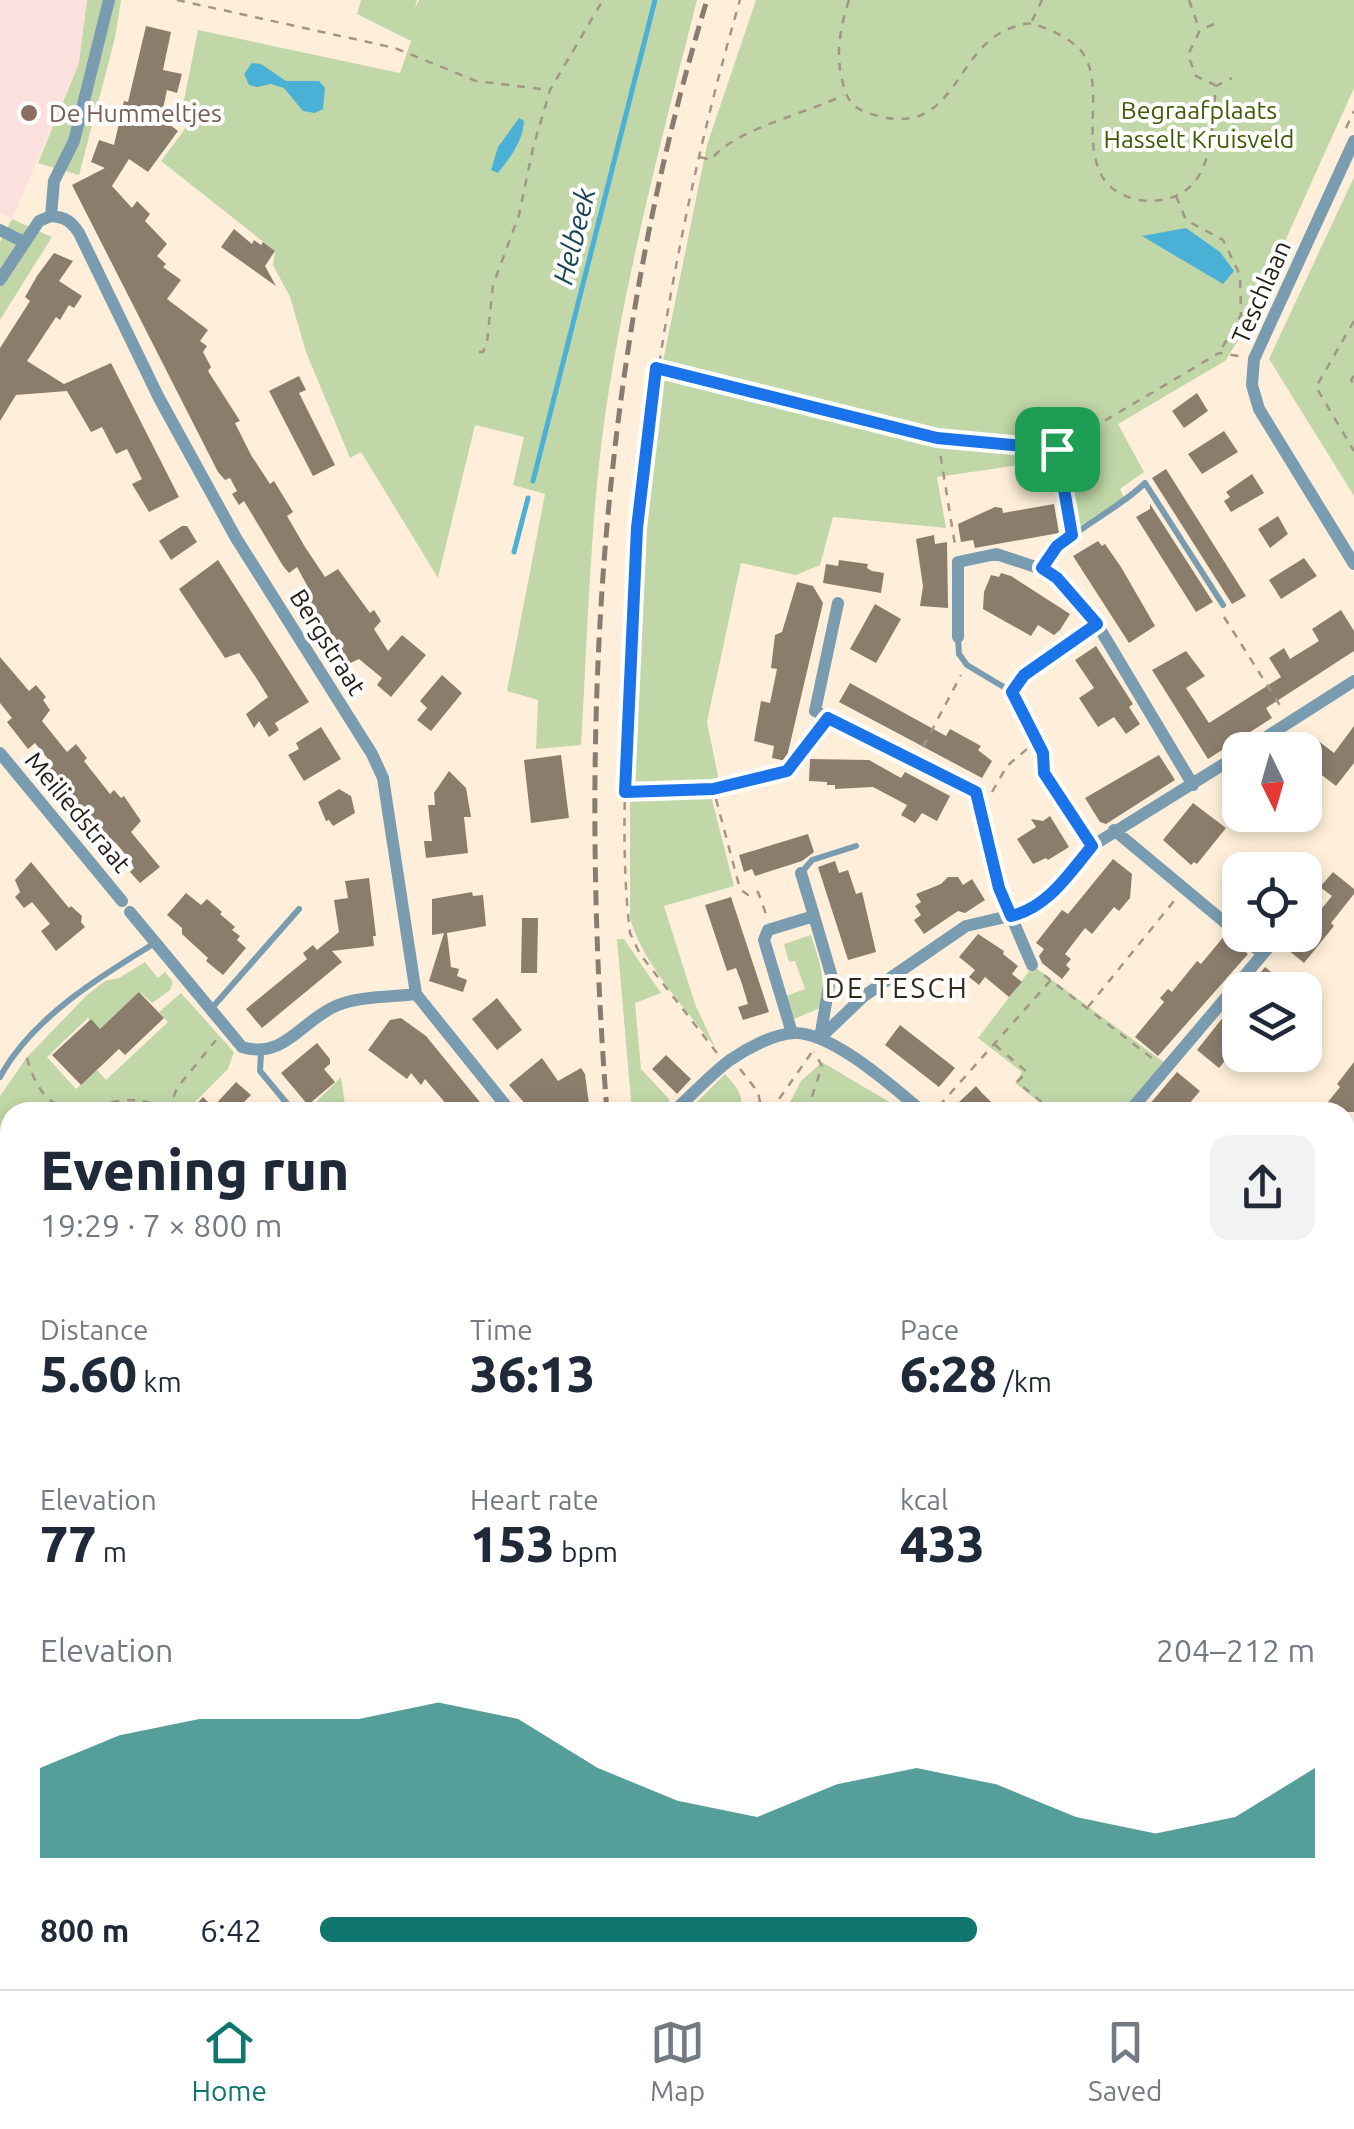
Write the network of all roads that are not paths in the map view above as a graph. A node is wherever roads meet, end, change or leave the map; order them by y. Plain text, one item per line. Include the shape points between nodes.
1 (109, 0) edge
2 (1354, 141) edge
3 (51, 216) junction
4 (0, 230) edge
5 (24, 242) junction
6 (0, 280) edge
7 (1354, 564) edge
8 (1042, 568) junction
9 (838, 604) dead end
10 (1220, 606) road end
11 (1097, 624) junction
12 (958, 637) joint
13 (1354, 680) edge
14 (1012, 692) junction
15 (828, 718) junction
16 (1273, 732) edge
17 (0, 753) edge
18 (1222, 765) edge
19 (1193, 784) junction
20 (713, 789) road end
21 (1114, 830) junction
22 (856, 846) dead end
23 (1092, 846) junction
24 (802, 873) joint
25 (299, 909) dead end
26 (814, 916) junction
27 (1011, 916) junction
28 (1222, 920) edge
29 (156, 942) junction
30 (1260, 952) edge
31 (1262, 954) joint
32 (1032, 964) road end
33 (416, 994) junction
34 (211, 1010) junction
35 (792, 1033) junction
36 (820, 1038) junction
37 (261, 1052) junction
38 (0, 1077) edge
39 (286, 1102) edge
40 (503, 1102) edge
41 (684, 1102) edge
42 (912, 1102) edge
43 (1137, 1102) edge

1 - 3 street via 74,141 54,181
2 - 7 street, Teschlaan via 1254,359 1252,385 1259,409
3 - 5 street
3 - 33 street, Bergstraat via 63,217 79,233 236,538 372,754 388,802
4 - 5 street
5 - 6 street
8 - 10 lane via 1057,546 1145,483
8 - 11 street
8 - 12 street via 996,554 958,562
9 - 15 street via 815,711
11 - 14 lane via 1024,675
11 - 19 street
12 - 14 lane via 967,665
13 - 16 street
14 - 23 lane via 1043,753 1044,773
15 - 20 lane via 787,771
15 - 27 street via 976,792
17 - 29 street, Meiliedstraat
18 - 19 street
19 - 21 street
21 - 23 street
21 - 28 street
22 - 24 lane via 812,860
23 - 27 street via 1031,912
24 - 26 street
25 - 34 lane
26 - 35 street via 768,930 764,940
26 - 36 street via 831,974
27 - 32 street
27 - 36 street via 966,926 864,996
29 - 34 street, Meiliedstraat
29 - 38 lane via 42,1025
30 - 31 street
31 - 43 street
33 - 37 street via 343,1003
33 - 40 street
34 - 37 street, Meiliedstraat via 242,1047
35 - 36 street
35 - 41 street via 729,1061
36 - 42 street
37 - 39 lane via 260,1071

